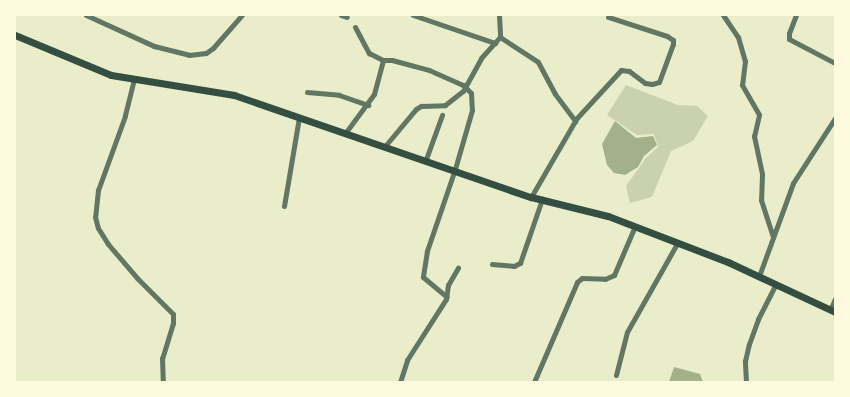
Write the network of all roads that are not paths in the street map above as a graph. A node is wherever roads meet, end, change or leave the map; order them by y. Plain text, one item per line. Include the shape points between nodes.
1 (86, 15) edge
2 (242, 15) edge
3 (341, 15) edge
4 (412, 15) edge
5 (499, 15) edge
6 (723, 15) edge
7 (796, 15) edge
8 (608, 16) dead end
9 (347, 17) dead end
10 (355, 27) dead end
11 (15, 36) edge
12 (500, 37) junction
13 (495, 42) junction
14 (383, 60) junction
15 (835, 63) edge
16 (134, 80) junction
17 (465, 89) junction
18 (307, 92) dead end
19 (368, 105) junction
20 (442, 115) dead end
21 (299, 117) junction
22 (835, 118) edge
23 (575, 120) junction
24 (346, 132) junction
25 (385, 146) junction
26 (426, 159) junction
27 (455, 170) junction
28 (531, 197) junction
29 (542, 199) junction
30 (284, 206) dead end
31 (635, 226) junction
32 (773, 237) junction
33 (678, 242) junction
34 (492, 264) dead end
35 (458, 268) dead end
36 (759, 276) junction
37 (776, 284) junction
38 (447, 297) junction
39 (835, 299) edge
40 (833, 311) edge
41 (616, 375) dead end
42 (163, 382) edge
43 (400, 382) edge
44 (534, 382) edge
45 (746, 382) edge

1 - 2 street via 154,46 189,55 206,53 213,48
3 - 9 street
4 - 13 street
5 - 12 street
6 - 32 street via 738,37 745,61 742,85 759,115 754,136 762,174 761,200
7 - 15 street via 789,39
8 - 23 street via 667,36 673,44 658,82 645,83 630,70 621,70
10 - 14 street via 369,54
11 - 16 main road via 98,71
12 - 13 street
12 - 23 street via 538,62 555,94
13 - 17 street via 481,58
14 - 17 street via 429,70 463,85
14 - 19 street
16 - 21 main road via 234,95
16 - 42 street via 125,116 98,190 95,217 108,244 173,314 162,358
17 - 25 street via 444,106 418,107
17 - 27 street via 471,93 472,110
18 - 19 street via 339,95
19 - 24 street
20 - 26 street
21 - 24 main road
21 - 30 street
22 - 32 street via 793,183
23 - 28 street
24 - 25 main road
25 - 26 main road
26 - 27 main road
27 - 28 main road
27 - 38 street via 422,278
28 - 29 main road
29 - 31 main road
29 - 34 street via 520,263 514,266
31 - 33 main road
31 - 44 street via 614,275 605,279 582,278 577,282
32 - 36 street
33 - 36 main road
33 - 41 street via 627,332
35 - 38 street via 448,284
36 - 37 main road
37 - 40 main road
37 - 45 street via 749,344
38 - 43 street via 407,360
39 - 40 street

